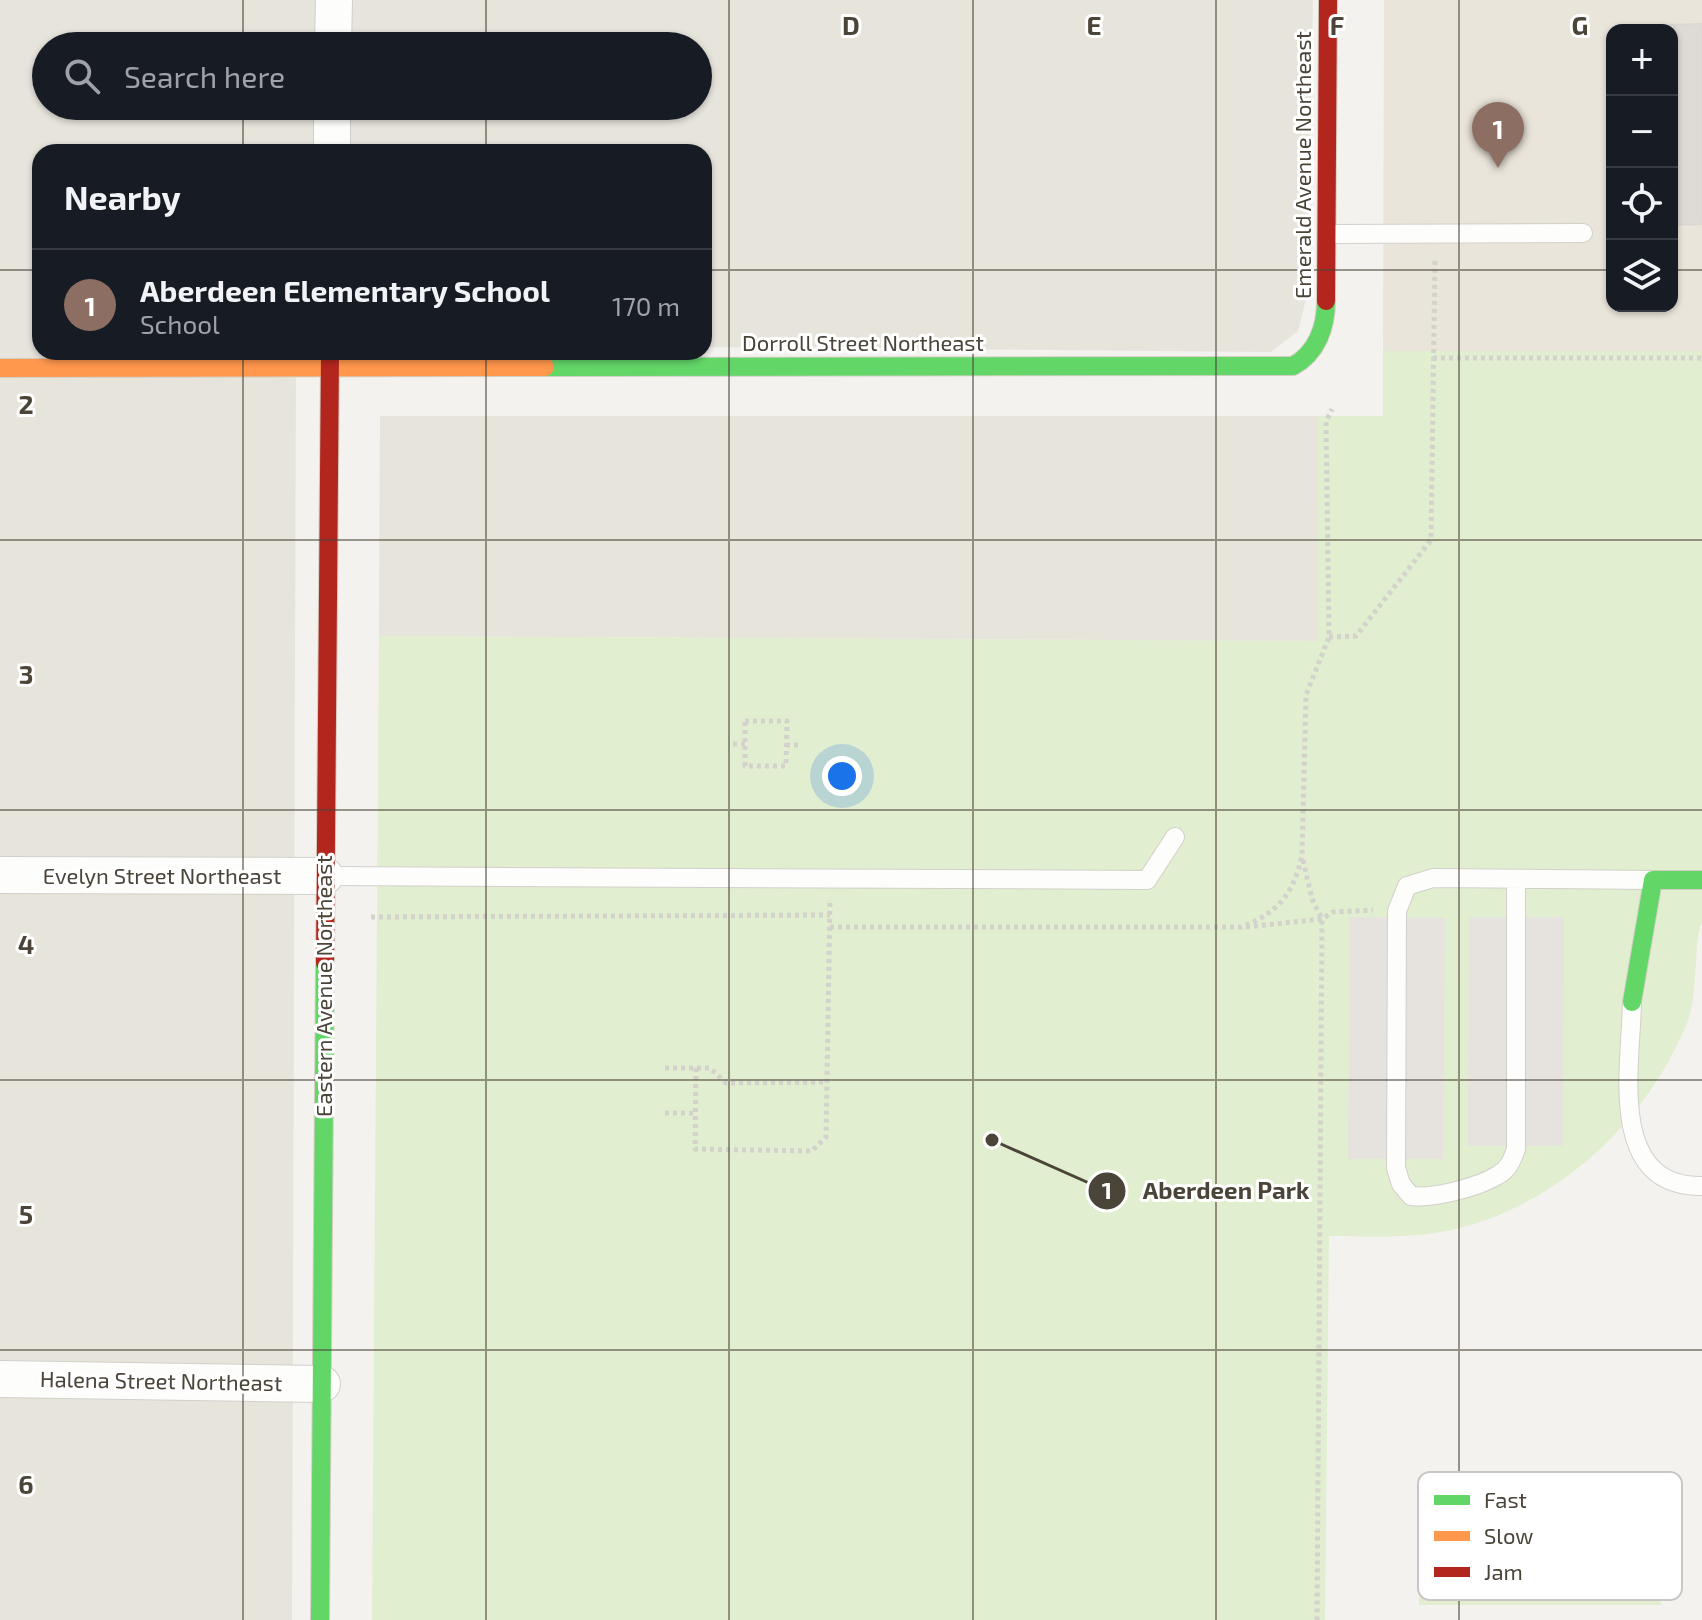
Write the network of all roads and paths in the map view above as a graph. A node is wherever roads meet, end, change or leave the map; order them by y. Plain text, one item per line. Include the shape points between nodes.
1 (334, 0) edge
2 (1328, 0) edge
3 (333, 32) edge
4 (332, 120) edge
5 (332, 144) edge
6 (1435, 233) junction
7 (1583, 233) dead end
8 (1329, 234) junction
9 (1433, 358) junction
10 (1702, 358) edge
11 (330, 360) edge
12 (1293, 366) joint
13 (0, 368) edge
14 (1332, 409) dead end
15 (1329, 637) junction
16 (733, 744) dead end
17 (745, 744) junction
18 (786, 745) junction
19 (798, 745) dead end
20 (1175, 837) dead end
21 (1302, 855) junction
22 (0, 875) edge
23 (325, 876) junction
24 (1516, 879) junction
25 (830, 880) junction
26 (1653, 880) junction
27 (1702, 880) edge
28 (1397, 911) junction
29 (830, 915) junction
30 (371, 917) dead end
31 (1322, 919) junction
32 (830, 927) junction
33 (1241, 927) junction
34 (1632, 1002) joint
35 (665, 1068) dead end
36 (696, 1068) junction
37 (826, 1082) junction
38 (665, 1113) dead end
39 (696, 1113) junction
40 (1702, 1186) edge
41 (0, 1379) edge
42 (322, 1384) junction
43 (320, 1620) edge
44 (1317, 1620) edge

1 - 3 street
2 - 8 street, Emerald Avenue Northeast
4 - 5 street
6 - 7 lane
6 - 8 lane
6 - 9 path
8 - 12 street, Emerald Avenue Northeast via 1321,334 1310,356
9 - 10 path
9 - 15 path via 1431,540 1356,636
11 - 12 street, Dorroll Street Northeast
11 - 13 street, Dorroll Street Northeast
11 - 23 street, Eastern Avenue Northeast
14 - 15 path via 1326,422
15 - 21 path via 1306,695
16 - 17 path
17 - 18 path via 745,766 786,766
17 - 18 path via 745,721 787,721
18 - 19 path
20 - 25 lane via 1147,880
21 - 31 path
21 - 33 path via 1297,880 1284,902
22 - 23 street, Evelyn Street Northeast
23 - 25 lane
23 - 42 street, Eastern Avenue Northeast
24 - 26 lane
24 - 28 lane via 1419,880 1407,886
24 - 28 lane via 1516,1149 1510,1165 1497,1176 1428,1199 1411,1196 1396,1168
25 - 29 path
26 - 27 street
26 - 34 street
28 - 31 path via 1333,912
29 - 30 path
29 - 32 path
31 - 33 path
31 - 44 path
32 - 33 path
32 - 37 path
34 - 40 lane via 1634,1144 1647,1166 1667,1179
35 - 36 path
36 - 37 path via 710,1068 726,1083
36 - 39 path
37 - 39 path via 826,1137 812,1151 695,1149
38 - 39 path
41 - 42 street, Halena Street Northeast
42 - 43 street, Eastern Avenue Northeast

